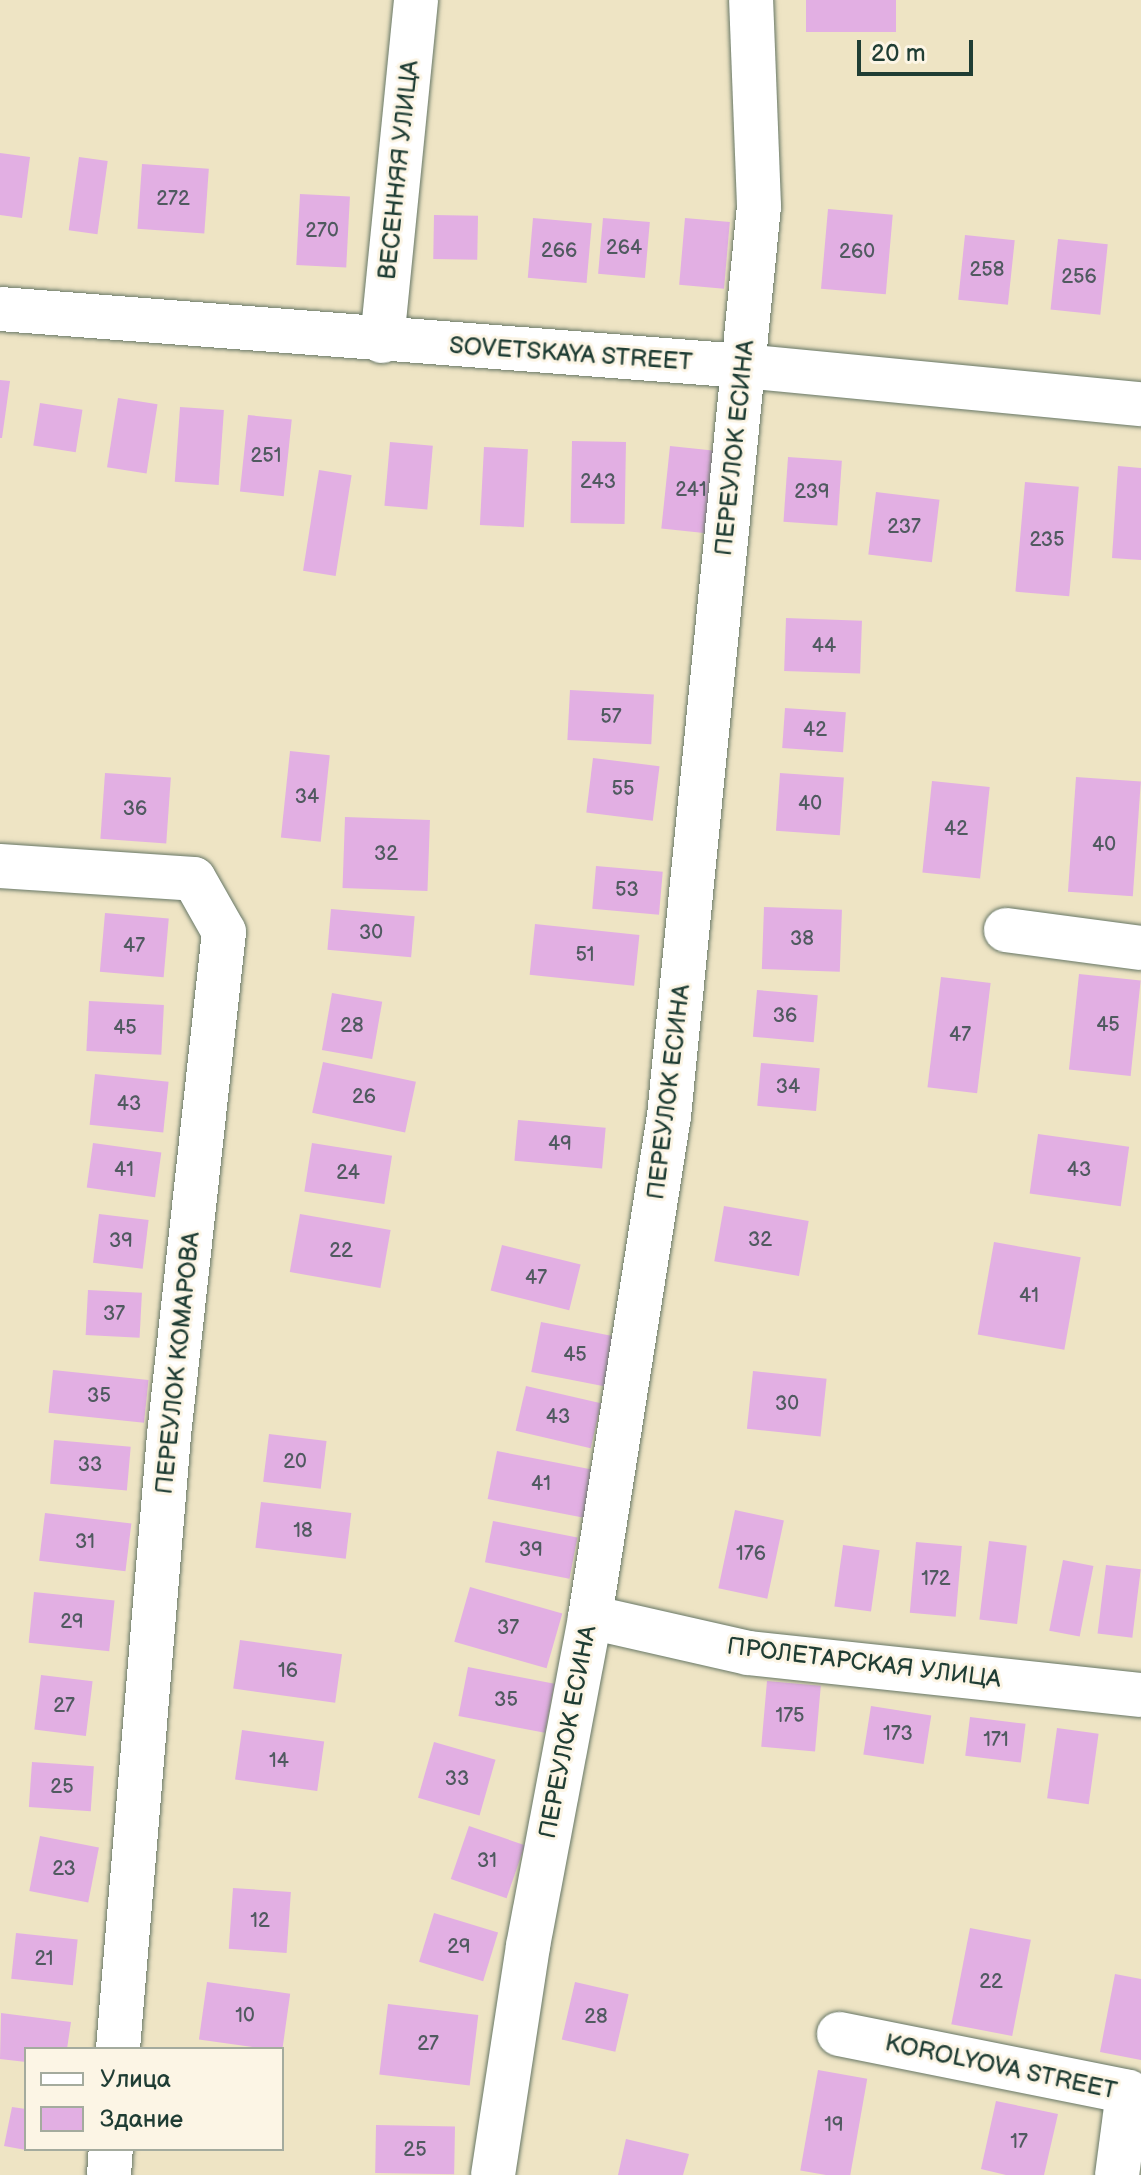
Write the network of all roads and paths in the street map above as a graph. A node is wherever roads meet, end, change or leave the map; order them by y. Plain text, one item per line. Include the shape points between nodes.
1 (416, 0) edge
2 (751, 0) edge
3 (0, 309) edge
4 (382, 341) junction
5 (743, 366) junction
6 (1141, 404) edge
7 (0, 866) edge
8 (1006, 930) dead end
9 (1141, 948) edge
10 (590, 1617) junction
11 (1141, 1695) edge
12 (839, 2034) dead end
13 (118, 2047) edge
14 (111, 2151) edge
15 (109, 2175) edge
16 (493, 2175) edge
17 (1117, 2175) edge

1 - 4 street, ВЕСЕННЯЯ УЛИЦА
2 - 5 street, ПЕРЕУЛОК ЕСИНА via 759,206
3 - 4 street, SOVETSKAYA STREET
4 - 5 street, SOVETSKAYA STREET
5 - 6 street, SOVETSKAYA STREET
5 - 10 street, ПЕРЕУЛОК ЕСИНА via 669,1116
7 - 13 street, ПЕРЕУЛОК КОМАРОВА via 194,879 224,932 169,1435
8 - 9 street
10 - 11 street, ПРОЛЕТАРСКАЯ УЛИЦА via 748,1653
10 - 16 street, ПЕРЕУЛОК ЕСИНА via 528,1946
12 - 17 street, KOROLYOVA STREET via 1128,2092
14 - 15 street

